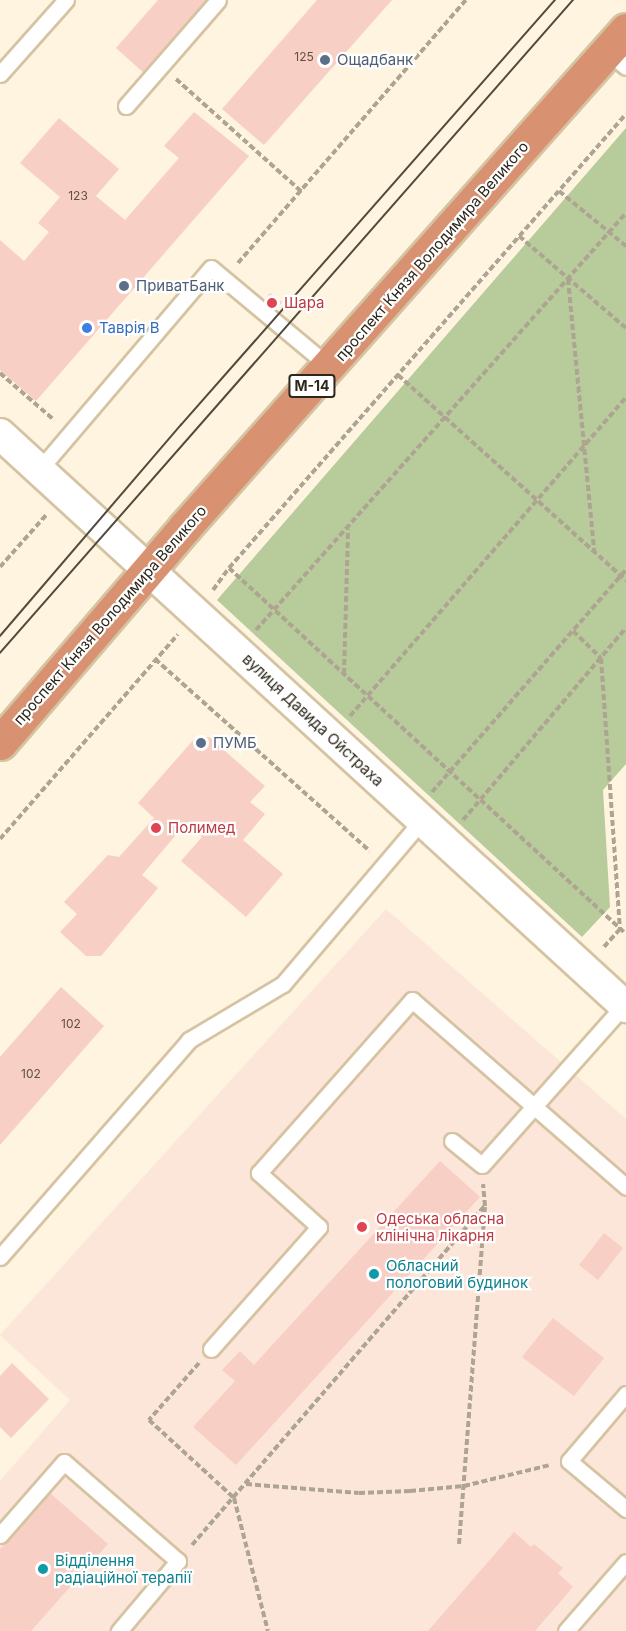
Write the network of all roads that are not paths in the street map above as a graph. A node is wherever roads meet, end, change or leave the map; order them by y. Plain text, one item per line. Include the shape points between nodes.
1 (66, 0) edge
2 (218, 0) edge
3 (620, 50) edge
4 (0, 74) edge
5 (126, 106) dead end
6 (330, 367) junction
7 (0, 434) edge
8 (39, 470) junction
9 (149, 569) junction
10 (0, 743) edge
11 (418, 816) junction
12 (625, 1006) edge
13 (534, 1107) junction
14 (452, 1141) dead end
15 (626, 1187) edge
16 (0, 1257) edge
17 (211, 1349) road end
18 (623, 1405) edge
19 (626, 1509) edge
20 (0, 1535) edge
21 (626, 1562) edge
22 (119, 1631) edge
23 (566, 1631) edge

1 - 4 lane
2 - 5 lane
3 - 6 highway, проспект Князя Володимира Великого / М-14
6 - 8 lane via 211,268
6 - 9 highway, проспект Князя Володимира Великого / М-14
7 - 8 street, вулиця Давида Ойстраха
8 - 9 street, вулиця Давида Ойстраха
9 - 10 highway, проспект Князя Володимира Великого / М-14
9 - 11 street, вулиця Давида Ойстраха
11 - 12 street, вулиця Давида Ойстраха
11 - 16 lane via 384,864 283,984 189,1040
12 - 13 lane
13 - 14 lane via 482,1165
13 - 15 lane
13 - 17 lane via 412,1000 259,1173 319,1227
18 - 19 lane via 569,1461
20 - 22 lane via 64,1462 178,1562
21 - 23 lane

